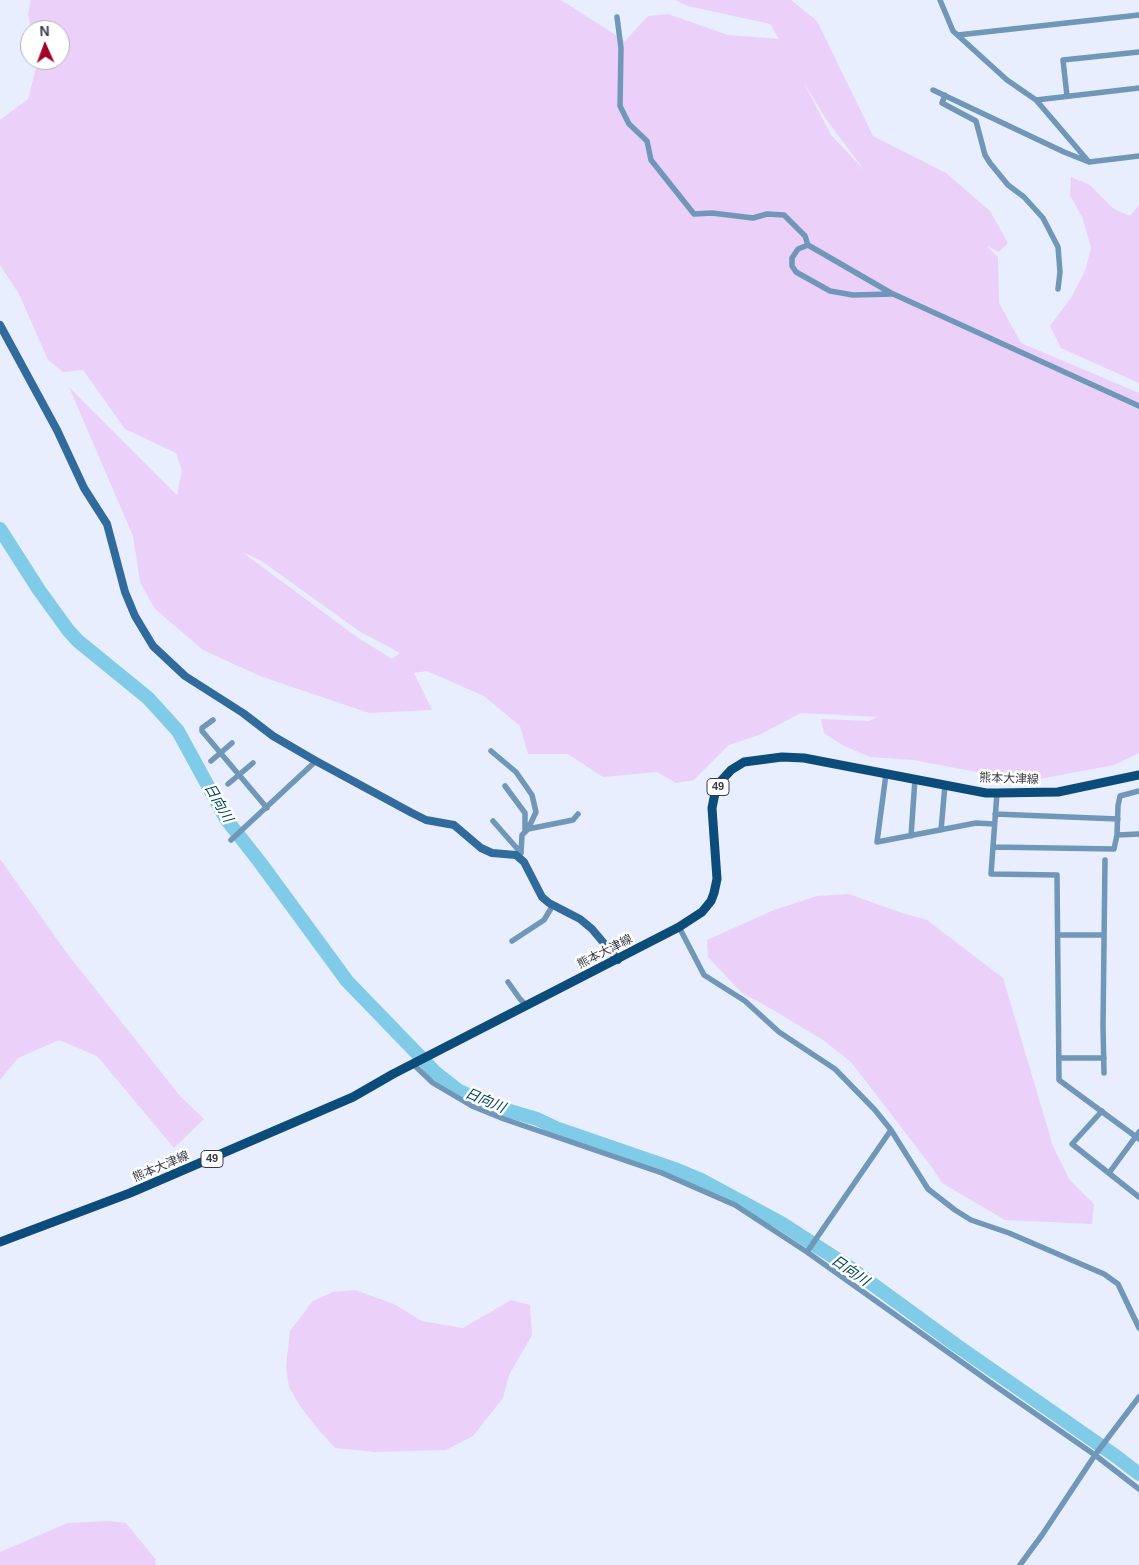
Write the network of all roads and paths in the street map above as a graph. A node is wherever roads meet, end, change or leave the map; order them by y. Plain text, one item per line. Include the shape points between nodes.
1 (940, 0) edge
2 (1139, 15) edge
3 (617, 17) dead end
4 (958, 36) junction
5 (1139, 52) edge
6 (1139, 88) edge
7 (933, 90) dead end
8 (945, 95) junction
9 (1067, 96) junction
10 (1036, 100) junction
11 (1139, 156) edge
12 (1089, 162) junction
13 (808, 245) junction
14 (1058, 289) dead end
15 (893, 294) junction
16 (0, 325) edge
17 (1139, 406) edge
18 (213, 720) dead end
19 (232, 743) dead end
20 (491, 751) dead end
21 (221, 752) junction
22 (211, 761) dead end
23 (316, 761) junction
24 (253, 763) dead end
25 (240, 774) junction
26 (886, 774) junction
27 (1139, 775) edge
28 (915, 779) junction
29 (228, 784) dead end
30 (945, 785) junction
31 (505, 786) dead end
32 (1139, 791) edge
33 (997, 793) junction
34 (267, 808) junction
35 (578, 814) dead end
36 (995, 814) junction
37 (1118, 819) junction
38 (493, 821) dead end
39 (994, 824) junction
40 (941, 830) junction
41 (527, 831) junction
42 (1139, 834) edge
43 (1117, 835) junction
44 (911, 836) junction
45 (231, 840) dead end
46 (993, 847) junction
47 (521, 855) junction
48 (1105, 860) dead end
49 (553, 905) junction
50 (680, 927) junction
51 (1058, 935) junction
52 (1104, 935) junction
53 (512, 941) dead end
54 (618, 960) junction
55 (508, 982) dead end
56 (528, 1006) junction
57 (1060, 1058) junction
58 (1104, 1058) junction
59 (416, 1063) junction
60 (1104, 1073) dead end
61 (1102, 1111) junction
62 (891, 1130) junction
63 (1138, 1136) edge
64 (1109, 1173) junction
65 (1139, 1197) edge
66 (0, 1242) edge
67 (807, 1252) junction
68 (1139, 1328) edge
69 (1139, 1397) edge
70 (1095, 1455) junction
71 (1139, 1489) edge
72 (1020, 1565) edge

1 - 4 street via 949,25
2 - 4 street
3 - 13 street via 621,48 620,106 629,124 647,142 651,160 694,214 753,218 767,214 784,215 805,236
4 - 10 street via 1007,80
5 - 9 street via 1063,60
6 - 9 street
7 - 8 street
8 - 12 street
8 - 14 street via 942,102 976,121 990,163 1043,218 1058,247
9 - 10 street
10 - 12 street
11 - 12 street
13 - 15 street
13 - 15 street via 798,249 792,258 796,272 830,291 853,295
15 - 17 street
16 - 23 street via 58,430 84,488 107,524 125,592 153,646 185,676
18 - 21 street via 202,730
19 - 21 street
20 - 41 street via 516,772 532,796 536,812
21 - 22 street
21 - 25 street
23 - 34 street
23 - 47 street via 419,817 454,825 481,848 492,853
24 - 25 street
25 - 29 street
25 - 34 street
26 - 28 main road, 熊本大津線 / 49
26 - 44 street via 877,842
26 - 50 main road, 熊本大津線 / 49 via 804,758 759,759 744,762 731,770 721,781 712,808 717,879 714,893 702,912
27 - 33 main road, 熊本大津線 / 49 via 1058,792
28 - 30 main road, 熊本大津線 / 49
28 - 44 street
30 - 33 main road, 熊本大津線 / 49
30 - 40 street
31 - 41 street via 525,813
32 - 37 street via 1120,796
33 - 36 street
34 - 45 street
35 - 41 street via 573,820
36 - 37 street
36 - 39 street
37 - 43 street
38 - 47 street
39 - 40 street via 976,823
39 - 46 street
40 - 44 street
41 - 47 street via 522,835
42 - 43 street
43 - 46 street via 1114,850
46 - 51 street via 991,874 1057,875
47 - 49 street via 542,897
48 - 52 street
49 - 53 street via 544,920
49 - 54 street via 592,929
50 - 54 main road, 熊本大津線 / 49
50 - 62 street via 704,975 745,1001 779,1032 835,1069
51 - 52 street
51 - 57 street
52 - 58 street
54 - 56 main road, 熊本大津線 / 49
55 - 56 street
56 - 59 main road, 熊本大津線 / 49
57 - 58 street
57 - 61 street via 1059,1080
58 - 60 street
59 - 66 main road, 熊本大津線 / 49 via 353,1097 210,1160
59 - 67 street via 433,1083 472,1106 662,1173 735,1205
61 - 63 street
61 - 64 street via 1072,1144
62 - 67 street
62 - 68 street via 928,1188 941,1200 971,1220 1104,1274 1118,1284
63 - 64 street
64 - 65 street
67 - 70 street
69 - 70 street
70 - 71 street
70 - 72 street

